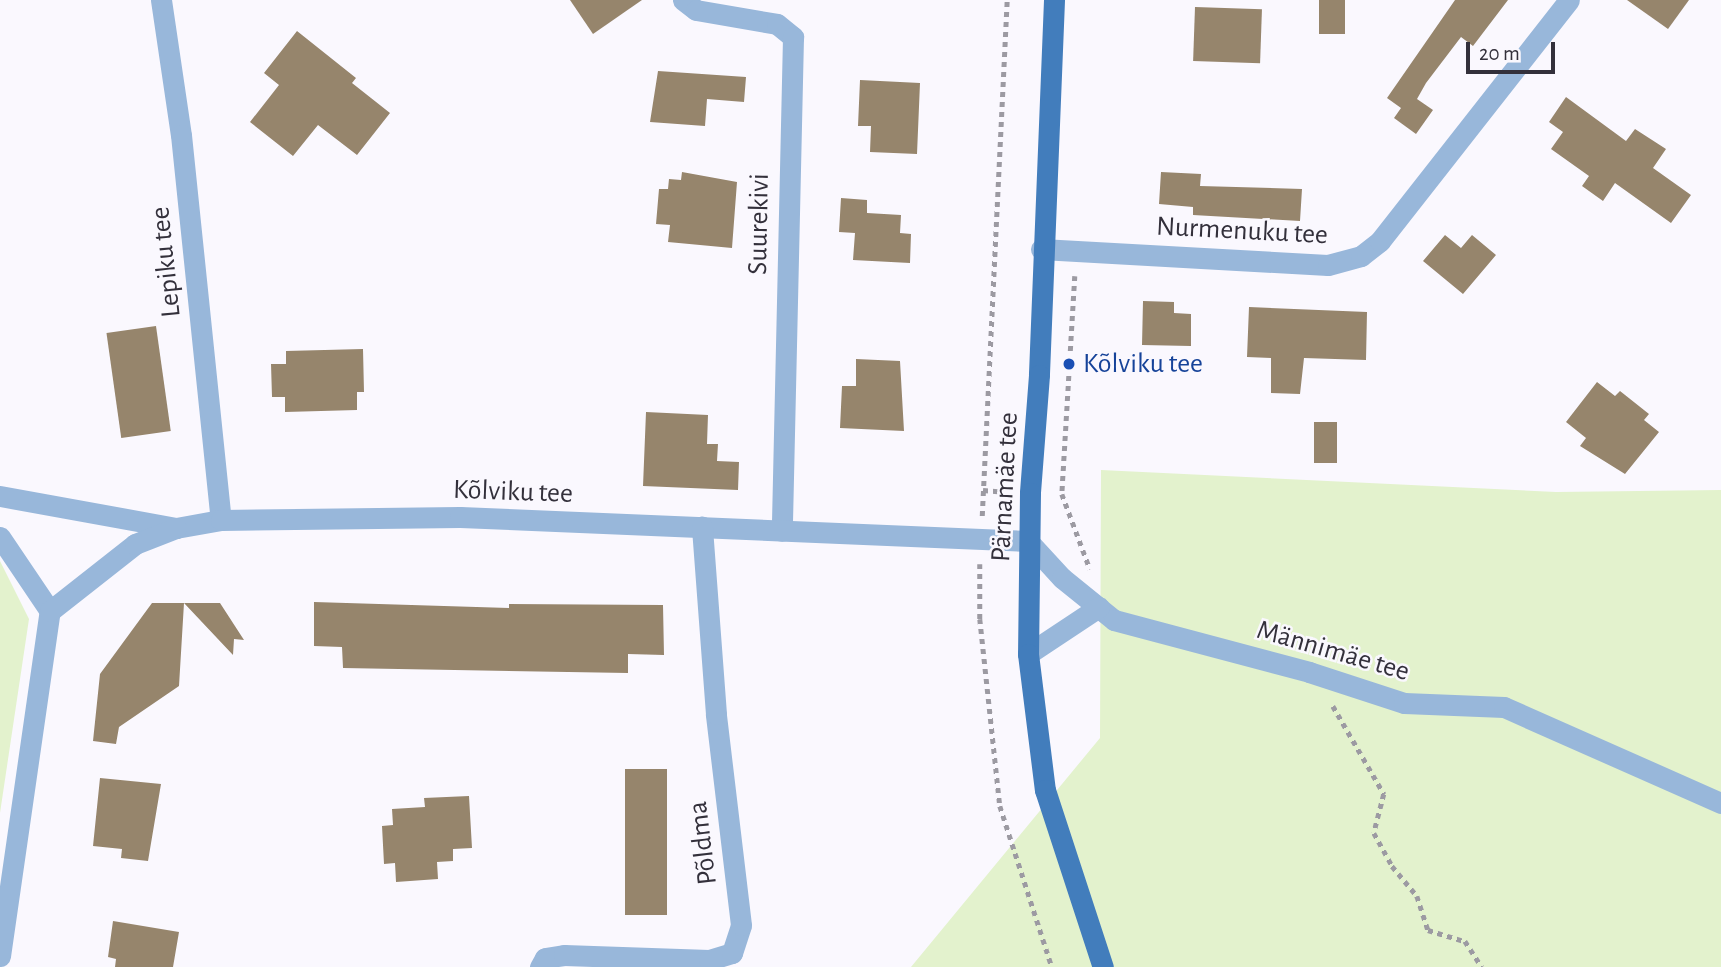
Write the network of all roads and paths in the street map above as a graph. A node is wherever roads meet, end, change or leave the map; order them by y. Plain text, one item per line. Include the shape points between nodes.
1 (161, 0) edge
2 (682, 0) edge
3 (1007, 0) edge
4 (1054, 0) edge
5 (1569, 0) edge
6 (1041, 248) junction
7 (1077, 251) junction
8 (984, 490) junction
9 (1009, 492) dead end
10 (0, 496) edge
11 (221, 520) junction
12 (702, 527) junction
13 (176, 528) junction
14 (782, 531) junction
15 (0, 537) edge
16 (980, 539) junction
17 (1028, 541) junction
18 (1096, 604) junction
19 (50, 611) junction
20 (1028, 654) junction
21 (1328, 695) dead end
22 (1721, 803) edge
23 (0, 956) edge
24 (540, 967) edge
25 (1052, 967) edge
26 (1103, 967) edge
27 (1482, 967) edge

1 - 11 street, Lepiku tee via 181,135
2 - 14 street, Suurekivi via 696,10 778,24 793,37
3 - 8 path
4 - 6 main road, Pärnamäe tee
5 - 7 street, Nurmenuku tee via 1380,242 1361,256 1328,265
6 - 7 street, Nurmenuku tee
6 - 17 main road, Pärnamäe tee via 1039,375
7 - 18 path via 1062,494 1088,558
8 - 9 path
8 - 16 path
10 - 13 street, Kõlviku tee
11 - 12 street, Kõlviku tee via 460,517
11 - 13 street, Kõlviku tee
12 - 14 street, Kõlviku tee
12 - 24 street, Põldma via 716,714 741,925 732,953 709,960 564,955 545,958
13 - 19 street via 135,544
14 - 16 street, Kõlviku tee
15 - 19 street
16 - 17 street, Kõlviku tee
16 - 25 path via 981,619 1000,806
17 - 18 street, Männimäe tee
17 - 20 main road, Pärnamäe tee
18 - 20 street
18 - 22 street, Männimäe tee via 1114,620 1404,703 1504,707
19 - 23 street
20 - 26 main road, Pärnamäe tee via 1045,790
21 - 27 path via 1384,794 1374,833 1392,866 1417,896 1428,930 1465,941

